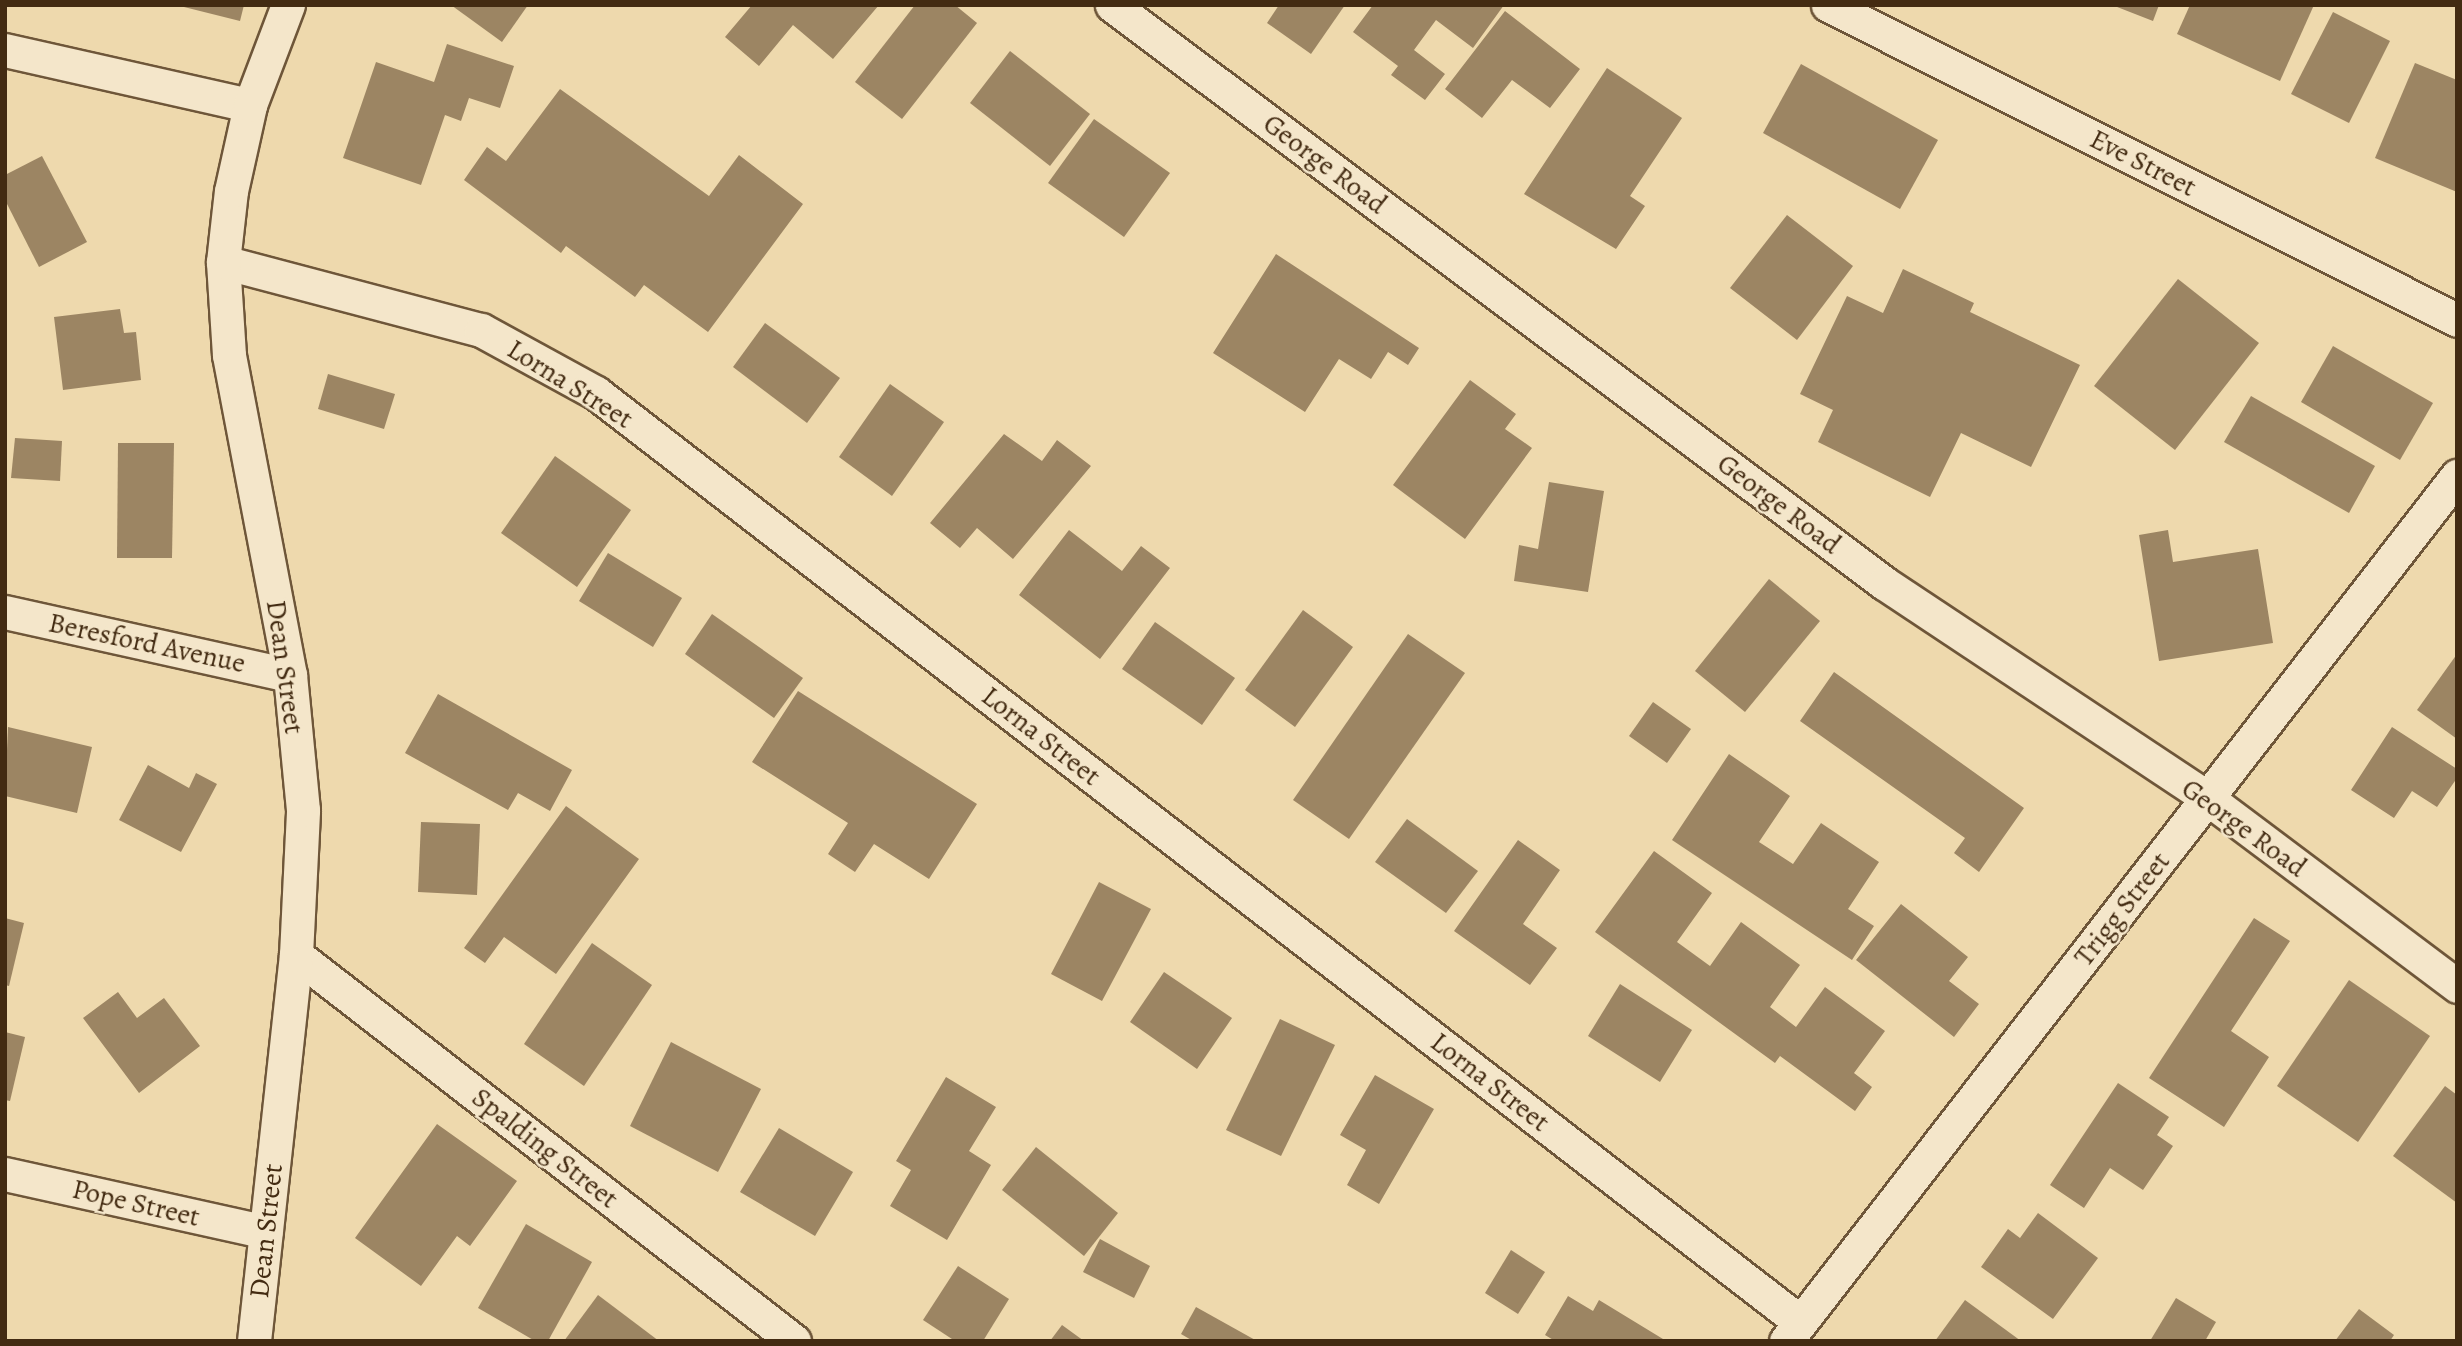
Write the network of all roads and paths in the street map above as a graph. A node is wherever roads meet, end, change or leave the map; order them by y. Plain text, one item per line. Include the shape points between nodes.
1 (288, 5) edge
2 (1112, 5) edge
3 (1828, 5) edge
4 (5, 50) edge
5 (250, 105) junction
6 (223, 262) junction
7 (2457, 320) edge
8 (2457, 476) edge
9 (5, 612) edge
10 (290, 675) junction
11 (2207, 799) junction
12 (296, 955) junction
13 (2457, 986) edge
14 (5, 1174) edge
15 (266, 1232) junction
16 (1793, 1331) edge
17 (254, 1341) edge
18 (793, 1341) edge

1 - 5 street, Dean Street
2 - 11 street, George Road via 1884,583
3 - 7 street, Eve Street
4 - 5 street
5 - 6 street, Dean Street via 231,191
6 - 10 street, Dean Street via 229,355
6 - 16 street, Lorna Street via 481,330 596,393
8 - 11 street, Trigg Street
9 - 10 street, Beresford Avenue
10 - 12 street, Dean Street via 303,810
11 - 13 street, George Road
11 - 16 street, Trigg Street
12 - 15 street, Dean Street
12 - 18 street, Spalding Street
14 - 15 street, Pope Street
15 - 17 street, Dean Street

